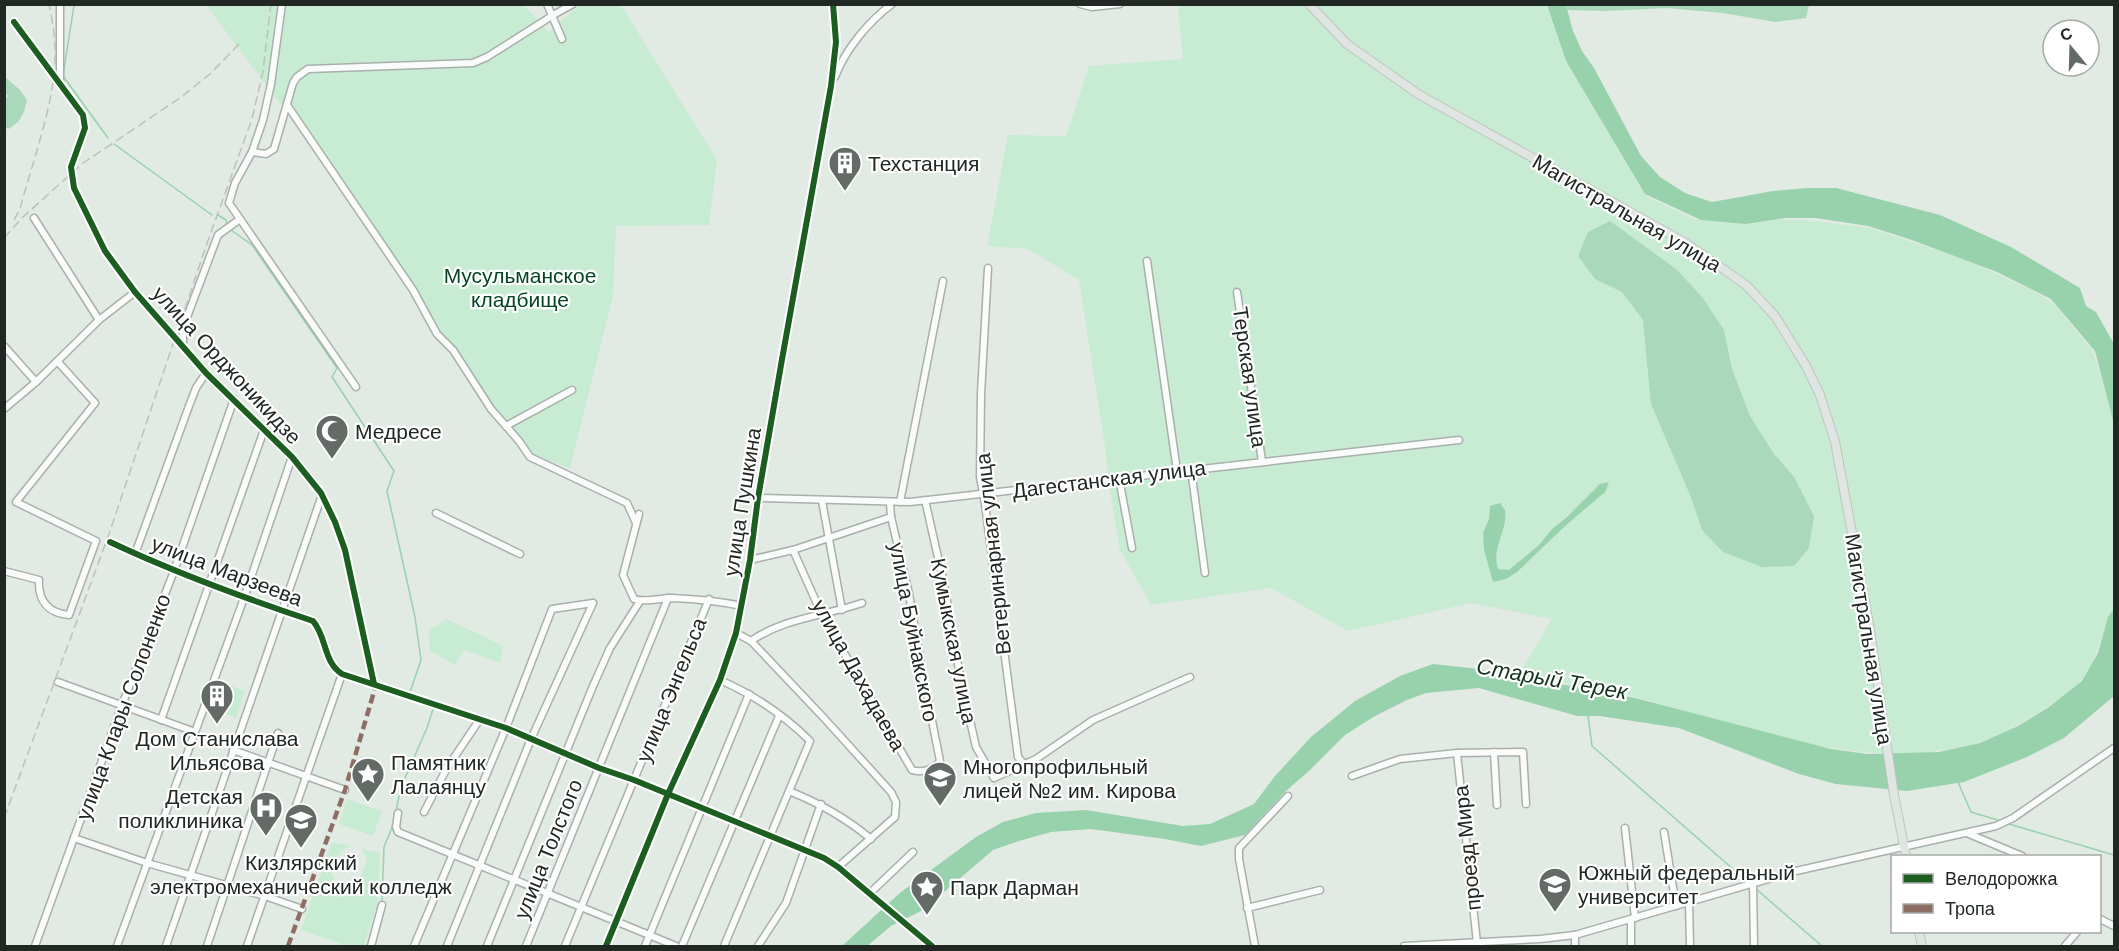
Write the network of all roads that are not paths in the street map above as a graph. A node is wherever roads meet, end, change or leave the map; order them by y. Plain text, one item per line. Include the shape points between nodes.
1 (60, 4) edge
2 (282, 4) edge
3 (547, 4) edge
4 (573, 4) edge
5 (833, 4) edge
6 (892, 4) edge
7 (1080, 4) edge
8 (1120, 4) edge
9 (1309, 4) edge
10 (552, 16) junction
11 (14, 22) dead end
12 (562, 39) dead end
13 (60, 83) junction
14 (831, 86) junction
15 (287, 105) junction
16 (252, 152) junction
17 (34, 218) dead end
18 (240, 219) junction
19 (1147, 261) dead end
20 (987, 268) dead end
21 (943, 281) dead end
22 (135, 292) junction
23 (1237, 292) dead end
24 (99, 320) junction
25 (4, 346) edge
26 (183, 346) junction
27 (58, 362) junction
28 (206, 373) junction
29 (36, 382) junction
30 (356, 387) dead end
31 (572, 390) dead end
32 (234, 399) junction
33 (4, 409) edge
34 (506, 426) junction
35 (264, 430) junction
36 (1459, 440) dead end
37 (292, 457) junction
38 (1262, 462) junction
39 (1191, 469) junction
40 (1177, 471) junction
41 (1119, 478) junction
42 (982, 494) junction
43 (322, 495) junction
44 (758, 498) junction
45 (925, 500) junction
46 (822, 501) junction
47 (900, 502) junction
48 (890, 503) junction
49 (436, 513) dead end
50 (639, 514) dead end
51 (891, 517) junction
52 (636, 523) junction
53 (828, 538) junction
54 (110, 542) dead end
55 (1132, 548) dead end
56 (793, 550) junction
57 (135, 554) junction
58 (520, 554) dead end
59 (750, 560) junction
60 (174, 570) junction
61 (4, 571) edge
62 (1205, 573) dead end
63 (208, 584) junction
64 (244, 598) junction
65 (668, 598) junction
66 (709, 600) junction
67 (640, 601) junction
68 (862, 603) dead end
69 (742, 606) junction
70 (281, 610) junction
71 (842, 610) junction
72 (822, 615) junction
73 (736, 633) junction
74 (751, 641) junction
75 (340, 674) junction
76 (1190, 677) dead end
77 (720, 680) junction
78 (58, 682) dead end
79 (374, 684) junction
80 (749, 694) junction
81 (122, 705) junction
82 (779, 716) junction
83 (480, 719) junction
84 (161, 720) junction
85 (506, 728) junction
86 (195, 732) junction
87 (278, 733) dead end
88 (531, 739) junction
89 (2115, 748) edge
90 (233, 750) junction
91 (565, 752) junction
92 (1494, 752) junction
93 (1456, 753) junction
94 (940, 761) joint
95 (268, 763) junction
96 (1024, 764) junction
97 (599, 768) junction
98 (306, 776) junction
99 (1352, 776) dead end
100 (634, 780) junction
101 (345, 790) dead end
102 (789, 791) junction
103 (668, 794) junction
104 (1288, 796) dead end
105 (821, 804) junction
106 (1526, 804) dead end
107 (1497, 805) dead end
108 (701, 809) junction
109 (424, 812) dead end
110 (398, 813) dead end
111 (735, 823) junction
112 (1625, 828) dead end
113 (1664, 832) dead end
114 (1968, 833) junction
115 (769, 836) junction
116 (74, 838) junction
117 (871, 839) junction
118 (1904, 847) junction
119 (805, 851) junction
120 (913, 852) dead end
121 (453, 855) junction
122 (1906, 855) edge
123 (2020, 855) edge
124 (147, 863) junction
125 (480, 866) junction
126 (838, 867) junction
127 (190, 876) junction
128 (514, 881) junction
129 (1753, 883) junction
130 (227, 885) junction
131 (1320, 890) dead end
132 (547, 894) junction
133 (869, 894) junction
134 (265, 896) junction
135 (1689, 902) junction
136 (382, 905) dead end
137 (1676, 906) junction
138 (580, 908) junction
139 (1247, 908) junction
140 (302, 909) dead end
141 (1633, 919) junction
142 (2101, 919) edge
143 (616, 922) junction
144 (2115, 926) edge
145 (2076, 933) edge
146 (1575, 935) junction
147 (649, 937) junction
148 (1540, 939) junction
149 (1480, 944) edge
150 (35, 946) edge
151 (117, 946) edge
152 (166, 946) edge
153 (207, 946) edge
154 (247, 946) edge
155 (370, 946) edge
156 (414, 946) edge
157 (447, 946) edge
158 (487, 946) edge
159 (526, 946) edge
160 (565, 946) edge
161 (606, 946) edge
162 (645, 946) edge
163 (676, 946) edge
164 (682, 946) edge
165 (724, 946) edge
166 (758, 946) edge
167 (931, 946) edge
168 (1255, 946) edge
169 (1404, 946) edge
170 (1447, 946) edge
171 (1540, 946) edge
172 (1575, 946) edge
173 (1631, 946) edge
174 (1690, 946) edge
175 (1754, 946) edge
176 (2065, 946) edge

1 - 13 street
2 - 16 street via 271,84
3 - 10 street
4 - 10 street
5 - 14 street, улица Пушкина via 836,42
6 - 14 street, улица Пушкина via 846,53
7 - 8 street
9 - 118 main road, Магистральная улица via 1347,44 1409,88 1686,243 1746,285 1774,316 1806,366 1829,418 1869,624
10 - 12 street
10 - 15 street via 488,57 466,65 308,69 293,83
11 - 13 street, улица Орджоникидзе
13 - 22 street, улица Орджоникидзе via 83,115 85,128 71,167 74,188 105,251
14 - 44 street, улица Пушкина
15 - 16 street via 274,149 266,154
15 - 34 street via 413,290 436,334 453,351 491,410
16 - 18 street via 229,203
17 - 24 street
18 - 26 street, улица Орджоникидзе via 218,236 183,328
18 - 30 street
19 - 40 street
20 - 42 street, Ветеринарная улица
21 - 47 street
22 - 24 street
22 - 26 street, улица Орджоникидзе
23 - 38 street, Терская улица
24 - 27 street
25 - 29 street
26 - 28 street, улица Орджоникидзе
27 - 29 street
27 - 61 street via 95,403 16,502 96,541 69,615 49,609 39,593 39,580
28 - 32 street, улица Орджоникидзе
28 - 57 street via 196,388
29 - 33 street
31 - 34 street
32 - 35 street, улица Орджоникидзе
32 - 60 street, улица Клары Солоненко
34 - 52 street via 534,460 627,503
35 - 37 street, улица Орджоникидзе
35 - 63 street
36 - 38 street, Дагестанская улица
37 - 43 street, улица Орджоникидзе
37 - 64 street
38 - 39 street, Дагестанская улица
39 - 40 street, Дагестанская улица
39 - 62 street
40 - 41 street, Дагестанская улица
41 - 42 street, Дагестанская улица
41 - 55 street
42 - 45 street, Дагестанская улица
42 - 96 street, Ветеринарная улица via 1018,757
43 - 70 street
43 - 79 street, улица Орджоникидзе via 345,550
44 - 46 street, Дагестанская улица
44 - 59 street, улица Пушкина
45 - 47 street, Дагестанская улица
45 - 96 street, Кумыкская улица via 976,747 994,778
46 - 48 street, Дагестанская улица
46 - 53 street
47 - 48 street, Дагестанская улица
48 - 51 street, улица Буйнакского
49 - 58 street
50 - 52 street
51 - 53 street
51 - 94 street, улица Буйнакского
52 - 67 street via 623,574 634,599
53 - 56 street
53 - 71 street
54 - 57 street, улица Марзеева
56 - 59 street
56 - 72 street, улица Дахадаева
57 - 60 street, улица Марзеева
59 - 69 street, улица Пушкина
60 - 63 street, улица Марзеева
60 - 81 street, улица Клары Солоненко
63 - 64 street, улица Марзеева
63 - 84 street
64 - 70 street, улица Марзеева
64 - 86 street
65 - 66 street, улица Пушкина
65 - 67 street, улица Пушкина
65 - 97 street, улица Толстого
66 - 69 street, улица Пушкина
66 - 100 street, улица Энгельса
67 - 91 street via 610,648
68 - 71 street
69 - 73 street, улица Пушкина
70 - 75 street, улица Марзеева via 316,624 329,661
70 - 90 street
71 - 72 street
72 - 74 street via 793,621
72 - 94 street, улица Дахадаева via 912,770 919,772
73 - 74 street
73 - 77 street, улица Пушкина
74 - 117 street via 891,792 896,802 895,817
75 - 79 street
75 - 98 street
76 - 96 street via 1093,720 1058,746
77 - 80 street
77 - 103 street, улица Пушкина
78 - 81 street
79 - 83 street
80 - 82 street
80 - 108 street
81 - 84 street
81 - 116 street, улица Клары Солоненко
82 - 102 street via 810,741
82 - 111 street
83 - 85 street
83 - 109 street
84 - 86 street
85 - 88 street
85 - 88 street via 552,609 593,603
85 - 121 street
86 - 124 street
87 - 95 street
88 - 91 street
88 - 125 street
89 - 114 street via 2013,818
90 - 95 street
90 - 127 street
91 - 97 street
91 - 128 street
92 - 93 street
92 - 106 street via 1523,752
92 - 107 street
93 - 99 street via 1400,759
93 - 149 street, проезд Мира
95 - 98 street
95 - 130 street
97 - 100 street
97 - 132 street, улица Толстого
98 - 101 street
98 - 134 street
100 - 103 street
100 - 138 street, улица Энгельса
102 - 105 street
102 - 115 street
103 - 108 street
103 - 143 street, улица Пушкина
104 - 139 street via 1239,848
105 - 117 street
105 - 119 street
108 - 111 street
108 - 147 street
110 - 121 street via 398,832
111 - 115 street
111 - 164 street
112 - 141 street
113 - 137 street
114 - 118 street
114 - 123 street
115 - 119 street
115 - 165 street
116 - 124 street
116 - 150 street, улица Клары Солоненко
117 - 126 street
118 - 122 main road, Магистральная улица
118 - 129 street
119 - 126 street
119 - 166 street via 786,903
120 - 133 street
121 - 125 street
121 - 156 street
124 - 127 street
124 - 151 street
125 - 128 street
125 - 157 street
126 - 133 street
127 - 130 street
127 - 152 street
128 - 132 street
128 - 158 street
129 - 135 street
129 - 175 street
130 - 134 street
130 - 153 street
131 - 139 street
132 - 138 street
132 - 159 street, улица Толстого
133 - 167 street
134 - 140 street
134 - 154 street
135 - 137 street
135 - 174 street
136 - 155 street
137 - 141 street
138 - 143 street
138 - 160 street, улица Энгельса
139 - 168 street
141 - 146 street
141 - 173 street
142 - 144 street
143 - 147 street
143 - 161 street, улица Пушкина
145 - 176 street
146 - 148 street
146 - 172 street
147 - 162 street
147 - 163 street
148 - 149 street
148 - 171 street
149 - 170 street
169 - 170 street

